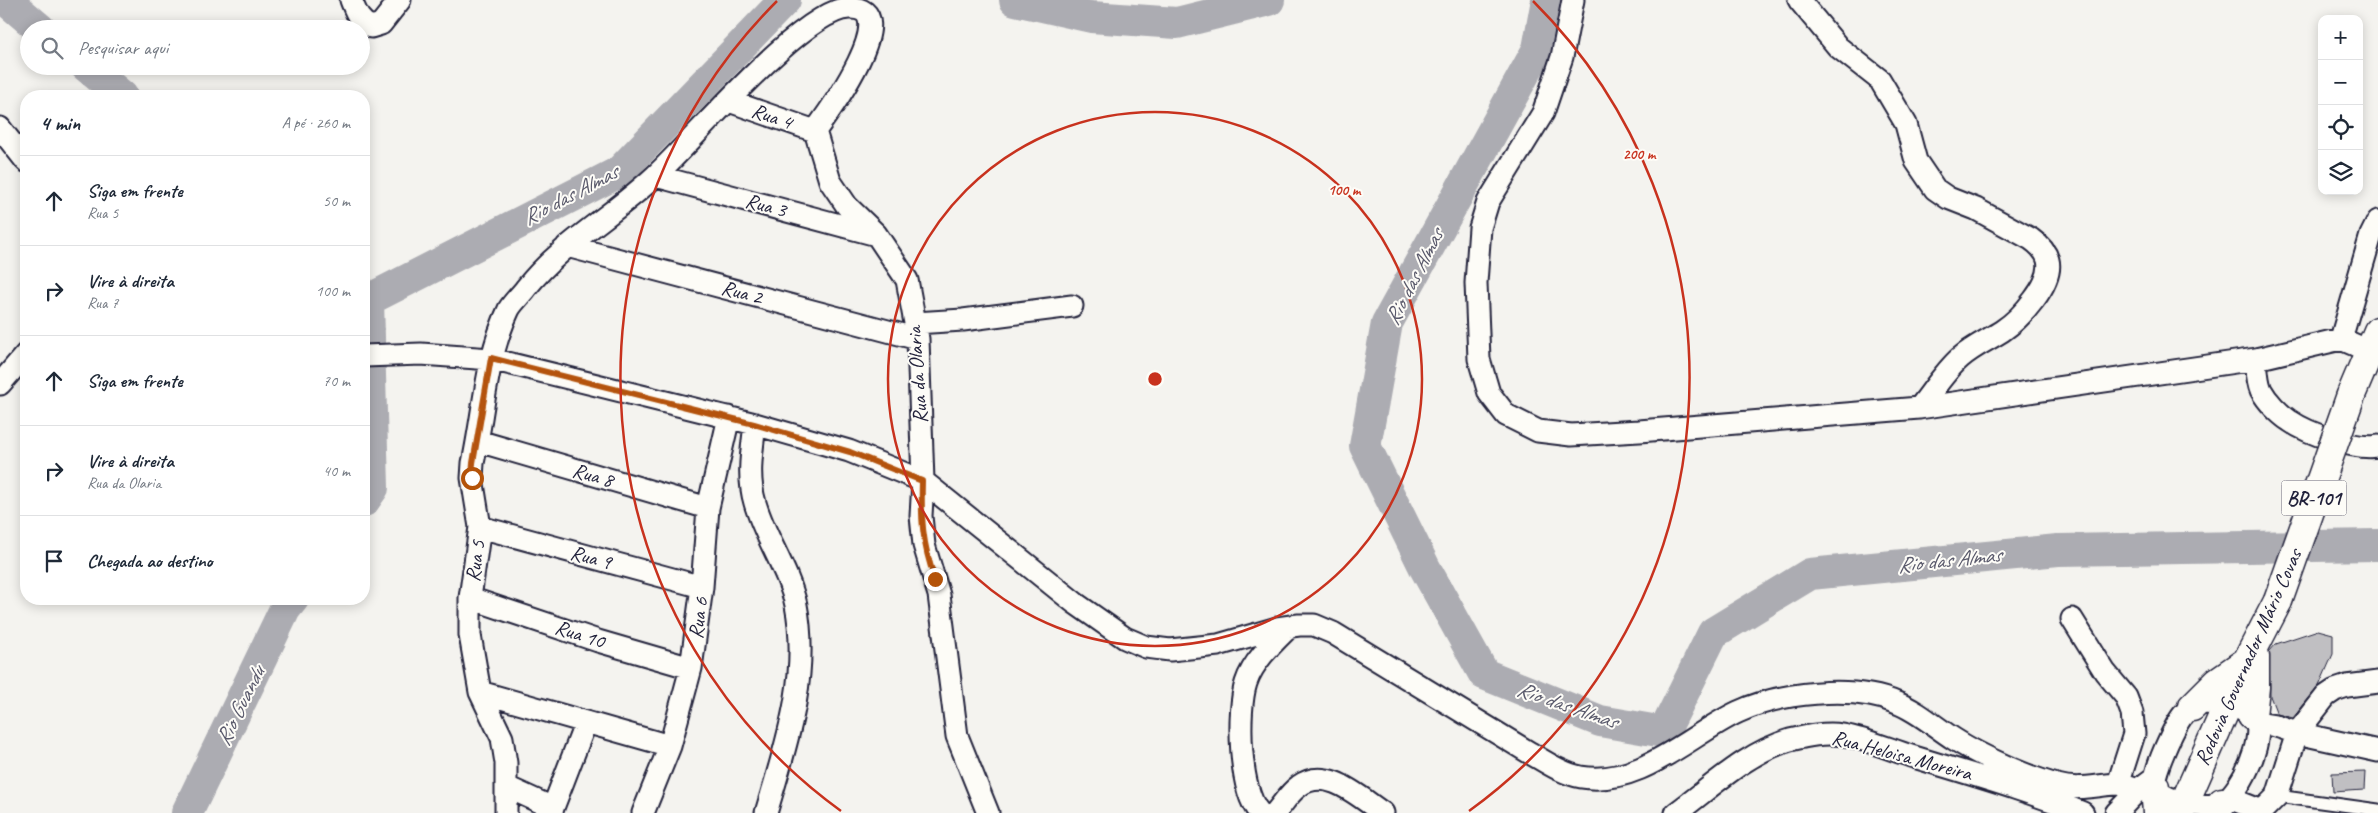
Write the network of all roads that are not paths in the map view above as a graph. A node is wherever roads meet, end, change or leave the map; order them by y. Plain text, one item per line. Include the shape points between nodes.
1 (352, 0) edge
2 (400, 0) edge
3 (1573, 0) edge
4 (1799, 0) edge
5 (360, 20) edge
6 (370, 27) edge
7 (729, 101) junction
8 (0, 128) edge
9 (816, 131) junction
10 (20, 153) edge
11 (656, 176) junction
12 (2378, 221) edge
13 (876, 234) junction
14 (567, 246) junction
15 (1072, 306) dead end
16 (916, 331) junction
17 (2341, 339) junction
18 (2374, 341) edge
19 (370, 356) edge
20 (491, 358) junction
21 (2256, 359) junction
22 (20, 361) edge
23 (0, 384) edge
24 (1919, 408) junction
25 (729, 417) junction
26 (754, 424) junction
27 (478, 441) junction
28 (2378, 446) edge
29 (922, 481) junction
30 (708, 508) junction
31 (480, 527) junction
32 (702, 587) junction
33 (470, 598) junction
34 (2072, 619) dead end
35 (1290, 626) junction
36 (2251, 654) junction
37 (691, 668) junction
38 (2378, 682) edge
39 (480, 692) junction
40 (2228, 706) junction
41 (2192, 707) junction
42 (2255, 720) junction
43 (586, 722) junction
44 (2297, 733) junction
45 (670, 746) junction
46 (2378, 752) edge
47 (2118, 784) junction
48 (507, 787) junction
49 (2151, 791) edge
50 (2222, 805) edge
51 (2267, 807) edge
52 (2182, 808) edge
53 (552, 810) edge
54 (2378, 810) edge
55 (506, 813) edge
56 (643, 813) edge
57 (766, 813) edge
58 (988, 813) edge
59 (1260, 813) edge
60 (1275, 813) edge
61 (1383, 813) edge
62 (1676, 813) edge
63 (2083, 813) edge
64 (2116, 813) edge

1 - 5 street
2 - 6 street via 381,24
3 - 24 street via 1562,57 1550,96 1488,202 1480,228 1476,283 1479,359 1490,392 1506,415 1538,431 1571,435
4 - 24 street via 1838,47 1880,80 1906,124 1916,161 1935,189 2031,239 2048,259 2049,270 2044,285 2024,310 2003,330 1961,357
7 - 9 street, Rua 4
7 - 9 street, Rua 5 via 759,67 828,15 854,8 864,12 869,29 854,75
7 - 11 street, Rua 5
8 - 10 street
9 - 13 street, Rua da Olaria via 830,181 847,206
11 - 13 street, Rua 3
11 - 14 street, Rua 5
12 - 17 street
13 - 16 street, Rua da Olaria via 907,280
14 - 16 street, Rua 2
14 - 20 street, Rua 5 via 533,279 510,308
15 - 16 street, Rua 2 via 963,320
16 - 29 street, Rua da Olaria
17 - 18 street
17 - 21 street
18 - 36 highway, Rodovia Governador Mário Covas / BR-101, bridge via 2351,395 2278,601
19 - 20 street via 421,354
20 - 25 street
20 - 27 street, Rua 5
21 - 24 street
21 - 28 street via 2261,389 2289,421 2308,431 2360,447
22 - 23 street
25 - 26 street
25 - 30 street, Rua 6
26 - 29 street via 850,452
26 - 57 street via 750,467 754,502 795,603 802,654 796,701
27 - 30 street, Rua 8
27 - 31 street, Rua 5 via 472,478
29 - 35 street via 1075,603 1125,638 1146,648 1170,650 1218,645
29 - 58 street, Rua da Olaria via 924,545 939,595 958,736
30 - 32 street, Rua 6
31 - 32 street, Rua 9
31 - 33 street, Rua 5
32 - 37 street, Rua 6
33 - 37 street, Rua 10
33 - 39 street, Rua 5 via 470,635
34 - 47 street via 2105,672 2126,697 2132,713 2134,734
35 - 47 street via 1314,625 1333,633 1530,753 1580,777 1620,776 1753,706 1793,696 1855,693 1896,702 1972,750 2057,785 2079,789
35 - 59 street via 1270,646 1250,674 1242,699 1246,778 1250,797
36 - 40 highway, Rodovia Governador Mário Covas / BR-101
36 - 41 highway
36 - 42 highway
37 - 45 street, Rua 6
38 - 44 street via 2335,690 2326,696
39 - 43 street
39 - 48 street, Rua 5 via 502,738
40 - 41 street via 2198,703
40 - 42 street
40 - 52 highway, Rodovia Governador Mário Covas / BR-101
41 - 49 street via 2176,726
42 - 44 street
42 - 50 street via 2256,746 2250,763 2237,789
43 - 45 street
43 - 53 street
44 - 46 street
44 - 51 street
45 - 56 street, Rua 6
47 - 49 street
48 - 53 street
48 - 55 street, Rua 5
49 - 52 street via 2170,798
49 - 64 street
50 - 51 street
50 - 52 street
51 - 54 lane
60 - 61 street via 1300,786 1321,780 1346,787
62 - 63 street, Rua Heloisa Moreira via 1759,752 1788,741 1824,734 1842,735 1882,746 2035,793

